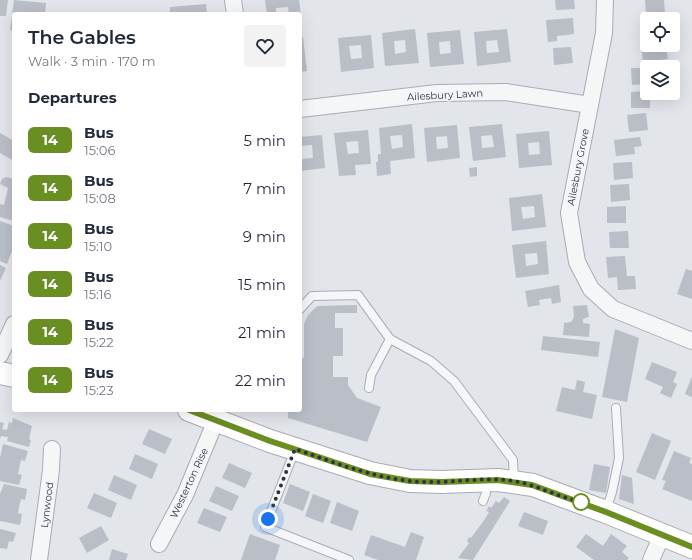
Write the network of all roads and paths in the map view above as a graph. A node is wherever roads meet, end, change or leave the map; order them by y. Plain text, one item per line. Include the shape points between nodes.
1 (233, 0) edge
2 (605, 0) edge
3 (235, 12) edge
4 (590, 105) junction
5 (302, 109) edge
6 (302, 307) edge
7 (12, 328) edge
8 (390, 339) junction
9 (692, 341) edge
10 (0, 355) edge
11 (0, 373) edge
12 (12, 376) edge
13 (369, 388) dead end
14 (616, 408) dead end
15 (194, 412) edge
16 (216, 420) junction
17 (52, 449) dead end
18 (295, 449) junction
19 (514, 481) junction
20 (606, 512) junction
21 (662, 535) junction
22 (159, 544) dead end
23 (692, 547) edge
24 (39, 560) edge
25 (349, 560) edge
26 (651, 560) edge

1 - 3 street
2 - 4 street, Ailesbury Grove via 604,33
4 - 5 street, Ailesbury Lawn via 506,92 436,93
4 - 9 street, Ailesbury Grove via 568,213 577,262 591,289 613,309
6 - 8 lane via 312,296 358,295
7 - 10 street
8 - 13 lane via 371,375
8 - 19 lane via 431,361 454,381 514,460
11 - 12 street
14 - 20 lane via 619,458
15 - 16 street
16 - 18 street
16 - 22 street, Westerton Rise via 198,466
17 - 24 street, Lynwood
18 - 19 street via 370,474 410,481 441,482 484,491
18 - 25 lane via 265,527
19 - 20 street
20 - 21 street
21 - 23 street
21 - 26 street

